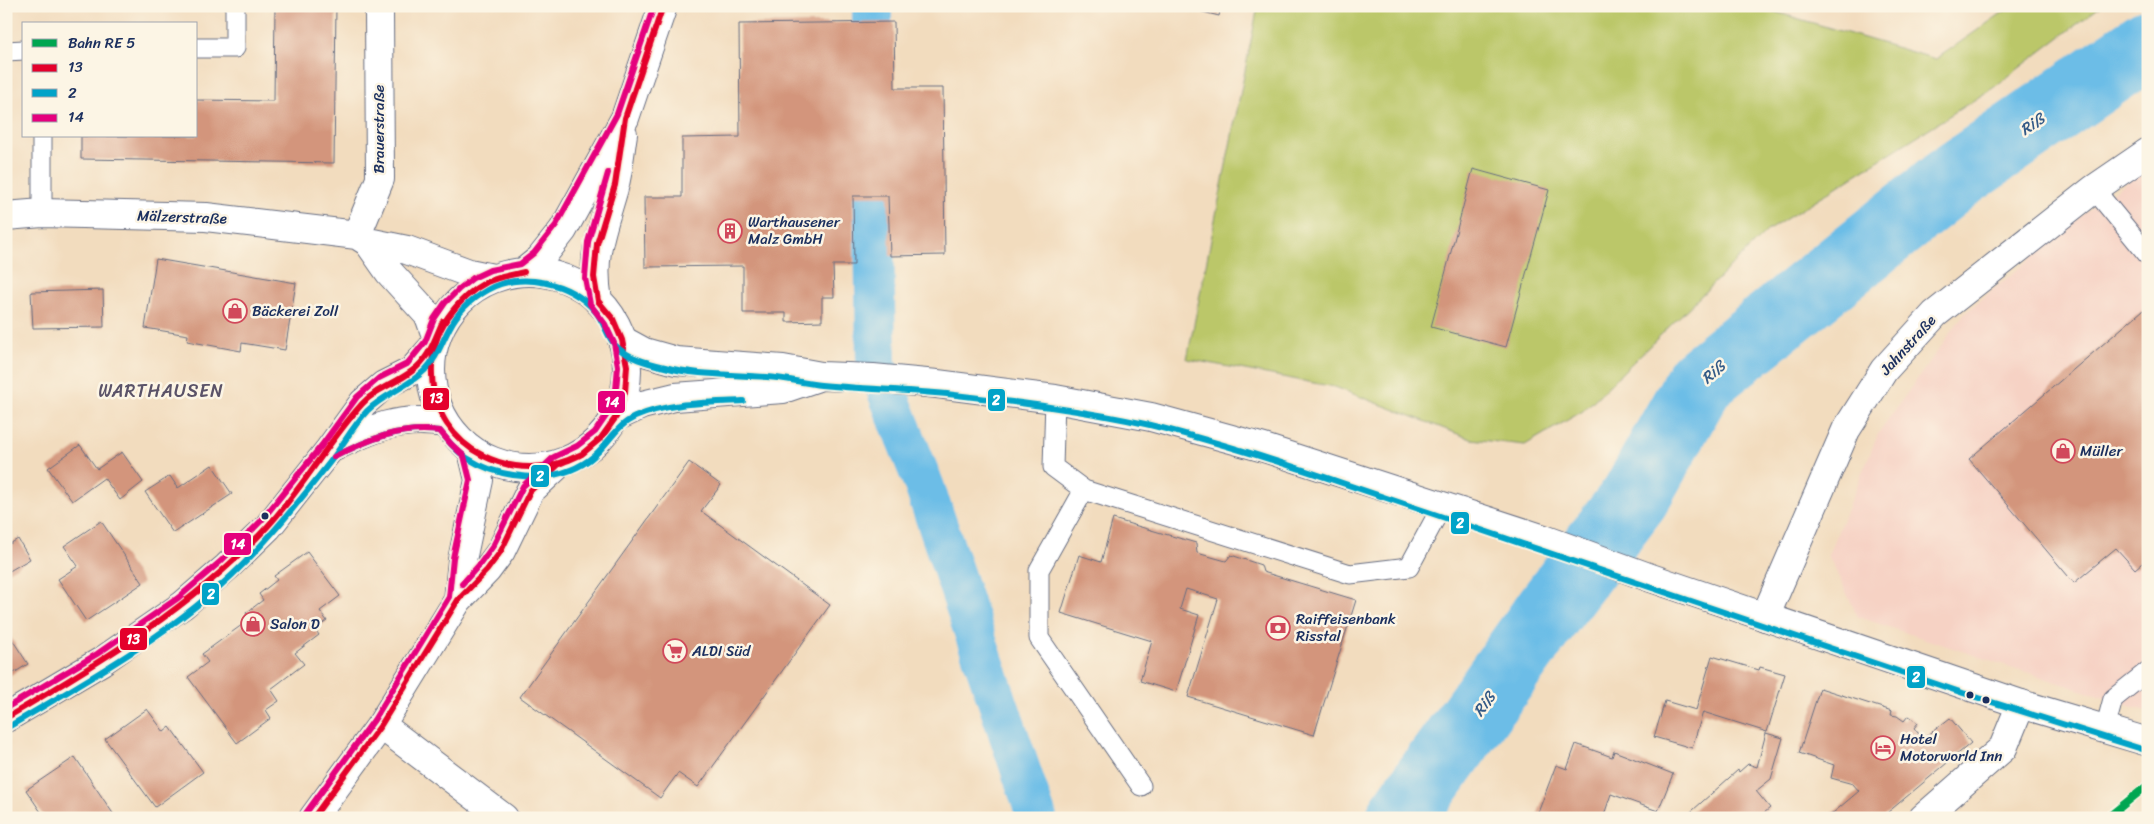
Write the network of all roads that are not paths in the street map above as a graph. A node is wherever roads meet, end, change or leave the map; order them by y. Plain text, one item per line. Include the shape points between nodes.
1 (235, 6) edge
2 (379, 6) edge
3 (663, 6) edge
4 (198, 48) edge
5 (6, 50) edge
6 (22, 50) edge
7 (625, 118) junction
8 (42, 138) edge
9 (2148, 152) edge
10 (2094, 189) junction
11 (42, 214) junction
12 (6, 216) edge
13 (363, 239) junction
14 (2148, 254) edge
15 (524, 272) junction
16 (493, 278) junction
17 (598, 300) junction
18 (622, 340) junction
19 (435, 342) junction
20 (822, 376) junction
21 (1055, 399) junction
22 (616, 418) junction
23 (446, 423) junction
24 (329, 450) junction
25 (472, 451) junction
26 (560, 464) junction
27 (1084, 490) junction
28 (1442, 506) junction
29 (458, 600) junction
30 (1765, 617) junction
31 (2148, 671) edge
32 (2021, 704) junction
33 (6, 718) edge
34 (381, 725) junction
35 (2104, 729) junction
36 (2148, 742) edge
37 (1141, 786) dead end
38 (313, 818) edge
39 (504, 818) edge
40 (1923, 818) edge

1 - 4 lane via 235,48
2 - 13 main road, Brauerstraße via 380,179
3 - 7 main road
5 - 6 lane
7 - 15 main road via 563,230 540,259
7 - 17 main road via 615,185 597,244 594,277
8 - 11 lane
9 - 10 main road, Jahnstraße
10 - 14 lane
10 - 30 main road, Jahnstraße via 1935,314 1884,370 1846,430
11 - 12 main road, Mälzerstraße
11 - 13 main road, Mälzerstraße via 206,217
13 - 16 main road
13 - 19 main road via 429,316
15 - 16 main road
15 - 17 main road via 564,279
16 - 19 main road via 478,285 452,308
17 - 18 main road via 613,319
18 - 20 main road via 644,352 676,361 783,369
18 - 22 main road via 627,366 625,392
19 - 23 main road via 431,386
19 - 24 main road via 412,371 384,385 363,403
20 - 21 main road via 937,384
20 - 22 main road via 783,389 674,397 642,405
21 - 27 lane via 1053,466
21 - 28 main road via 1151,416 1264,448
22 - 26 main road via 601,438 582,454
23 - 24 main road via 424,420 393,423 372,428
23 - 25 main road via 456,438
24 - 33 main road via 268,527 183,605 102,661
25 - 26 main road via 512,467
25 - 29 main road via 479,480 462,560
26 - 29 main road via 530,491 501,551
27 - 28 lane via 1350,574 1409,567
27 - 37 lane via 1039,570 1040,638
28 - 30 main road
29 - 34 main road
30 - 32 main road
31 - 35 lane via 2113,699
32 - 35 main road
32 - 40 main road via 2003,748
34 - 38 main road
34 - 39 main road
35 - 36 main road

